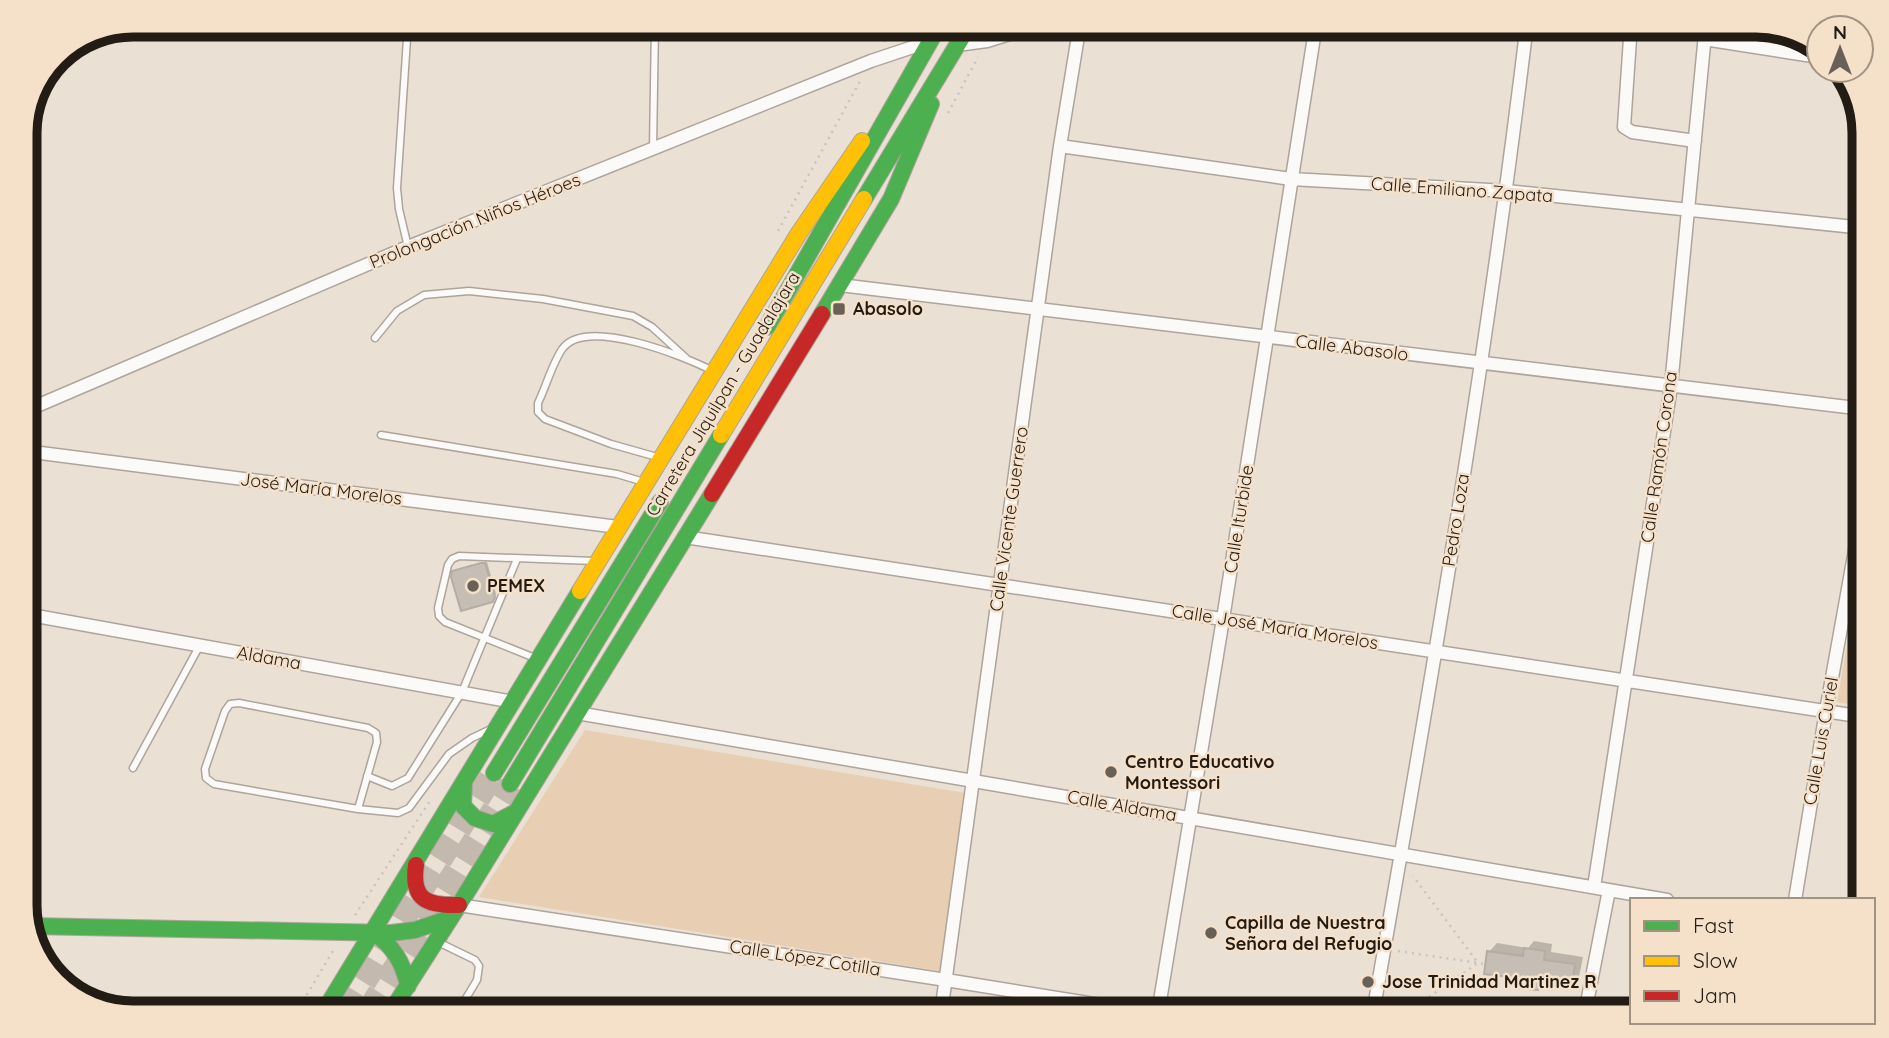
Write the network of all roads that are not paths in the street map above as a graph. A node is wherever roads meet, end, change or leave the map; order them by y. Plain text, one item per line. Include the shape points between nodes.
1 (407, 37) edge
2 (655, 37) edge
3 (933, 37) edge
4 (961, 37) edge
5 (1000, 37) edge
6 (1078, 37) edge
7 (1314, 37) edge
8 (1525, 37) edge
9 (1630, 37) edge
10 (1704, 39) joint
11 (930, 42) junction
12 (956, 45) junction
13 (1805, 55) edge
14 (1695, 141) junction
15 (1060, 146) junction
16 (653, 148) junction
17 (1291, 179) junction
18 (1507, 191) junction
19 (1688, 210) junction
20 (1852, 227) edge
21 (408, 247) junction
22 (840, 285) junction
23 (1038, 310) junction
24 (761, 337) dead end
25 (375, 338) dead end
26 (1267, 338) junction
27 (687, 359) junction
28 (1480, 364) junction
29 (714, 372) junction
30 (1671, 386) junction
31 (37, 406) edge
32 (1852, 408) edge
33 (381, 435) dead end
34 (37, 453) edge
35 (661, 458) junction
36 (646, 482) junction
37 (668, 490) dead end
38 (618, 527) junction
39 (685, 537) junction
40 (517, 559) junction
41 (600, 561) junction
42 (1852, 567) edge
43 (1000, 585) junction
44 (37, 616) edge
45 (1223, 619) junction
46 (485, 638) junction
47 (201, 645) junction
48 (1436, 652) junction
49 (539, 660) junction
50 (1626, 681) junction
51 (462, 692) junction
52 (514, 702) junction
53 (1826, 711) junction
54 (577, 712) junction
55 (1852, 715) edge
56 (497, 726) junction
57 (133, 768) dead end
58 (494, 773) tunnel mouth
59 (367, 776) junction
60 (973, 781) junction
61 (464, 783) junction
62 (510, 784) tunnel mouth
63 (358, 809) junction
64 (515, 812) junction
65 (1191, 818) junction
66 (419, 853) junction
67 (1401, 857) junction
68 (1594, 887) junction
69 (1609, 890) junction
70 (1655, 898) edge
71 (1795, 898) edge
72 (455, 912) junction
73 (39, 926) edge
74 (373, 932) junction
75 (437, 942) junction
76 (946, 979) junction
77 (408, 986) junction
78 (330, 1001) edge
79 (398, 1001) edge
80 (464, 1001) edge
81 (943, 1001) edge
82 (1078, 1001) edge
83 (1160, 1001) edge
84 (1375, 1001) edge
85 (1587, 1001) edge

1 - 21 lane via 397,188
2 - 16 lane
3 - 11 main road, Carretera Jiquilpan - Guadalajara
4 - 12 main road, Carretera Jiquilpan - Guadalajara
5 - 12 street
6 - 15 street, Calle Vicente Guerrero
7 - 17 street, Calle Iturbide
8 - 18 street, Pedro Loza
9 - 14 street via 1624,127
10 - 13 street
10 - 14 street, Calle Ramón Corona
11 - 16 street, Prolongación Niños Héroes
11 - 24 main road, Carretera Jiquilpan - Guadalajara
11 - 29 main road via 799,233
12 - 22 main road via 891,199
12 - 62 main road, Carretera Jiquilpan - Guadalajara
14 - 19 street, Calle Ramón Corona
15 - 17 street, Calle Emiliano Zapata
15 - 23 street, Calle Vicente Guerrero
16 - 21 street, Prolongación Niños Héroes
17 - 18 street, Calle Emiliano Zapata
17 - 26 street, Calle Iturbide
18 - 19 street, Calle Emiliano Zapata
18 - 28 street, Pedro Loza
19 - 20 street, Calle Emiliano Zapata
19 - 30 street, Calle Ramón Corona
21 - 31 street, Prolongación Niños Héroes
22 - 23 street, Calle Abasolo
22 - 39 main road
23 - 26 street, Calle Abasolo
23 - 43 street, Calle Vicente Guerrero
25 - 27 lane via 397,311 424,295 469,291 633,316
26 - 28 street, Calle Abasolo
26 - 45 street, Calle Iturbide
27 - 29 lane
27 - 35 lane via 631,342 591,335 576,338 563,348 538,403 538,412 545,419
28 - 30 street, Calle Abasolo
28 - 48 street, Pedro Loza
29 - 35 main road
30 - 32 street, Calle Abasolo
30 - 50 street, Calle Ramón Corona
33 - 36 lane
34 - 38 street, José María Morelos
35 - 36 main road
36 - 38 main road
37 - 58 main road, Carretera Jiquilpan - Guadalajara
38 - 41 main road
39 - 43 street, Calle José María Morelos
39 - 54 main road
40 - 41 lane
40 - 46 lane
40 - 46 lane via 459,556 448,565 439,616
41 - 49 main road
42 - 53 street, Calle Luis Curiel
43 - 45 street, Calle José María Morelos
43 - 60 street, Calle Vicente Guerrero
44 - 47 street, Aldama
45 - 48 street, Calle José María Morelos
45 - 65 street, Calle Iturbide
46 - 49 lane
46 - 51 lane
47 - 51 street, Aldama
47 - 57 lane
48 - 50 street, Calle José María Morelos
48 - 67 street, Pedro Loza
49 - 52 main road
50 - 53 street, Calle José María Morelos
50 - 68 street, Calle Ramón Corona
51 - 52 street, Aldama
51 - 59 lane via 408,778 392,786
52 - 56 main road
53 - 55 street, Calle José María Morelos
53 - 71 street, Calle Luis Curiel
54 - 60 street, Calle Aldama
54 - 64 main road
56 - 61 main road
56 - 63 lane via 449,754 409,808 398,813
59 - 63 lane
59 - 63 lane via 377,742 376,733 368,728 239,703 225,711 205,769 206,778 214,784
60 - 65 street, Calle Aldama
60 - 76 street, Calle Vicente Guerrero
61 - 64 main road via 463,806 475,818 494,824
61 - 66 main road
64 - 72 main road
65 - 67 street, Calle Aldama
65 - 83 street, Calle Iturbide
66 - 72 main road via 416,892
66 - 74 main road
67 - 68 street, Calle Aldama
67 - 84 street, Pedro Loza
68 - 69 street, Calle Aldama
69 - 70 street, Calle Aldama
69 - 85 street
72 - 74 main road via 415,930
72 - 75 main road
72 - 76 street, Calle López Cotilla
73 - 74 main road
74 - 77 main road via 396,950
74 - 78 main road
75 - 77 main road
75 - 80 lane via 479,966 477,980
76 - 81 street, Calle Vicente Guerrero
76 - 82 street, Calle López Cotilla
77 - 79 main road

